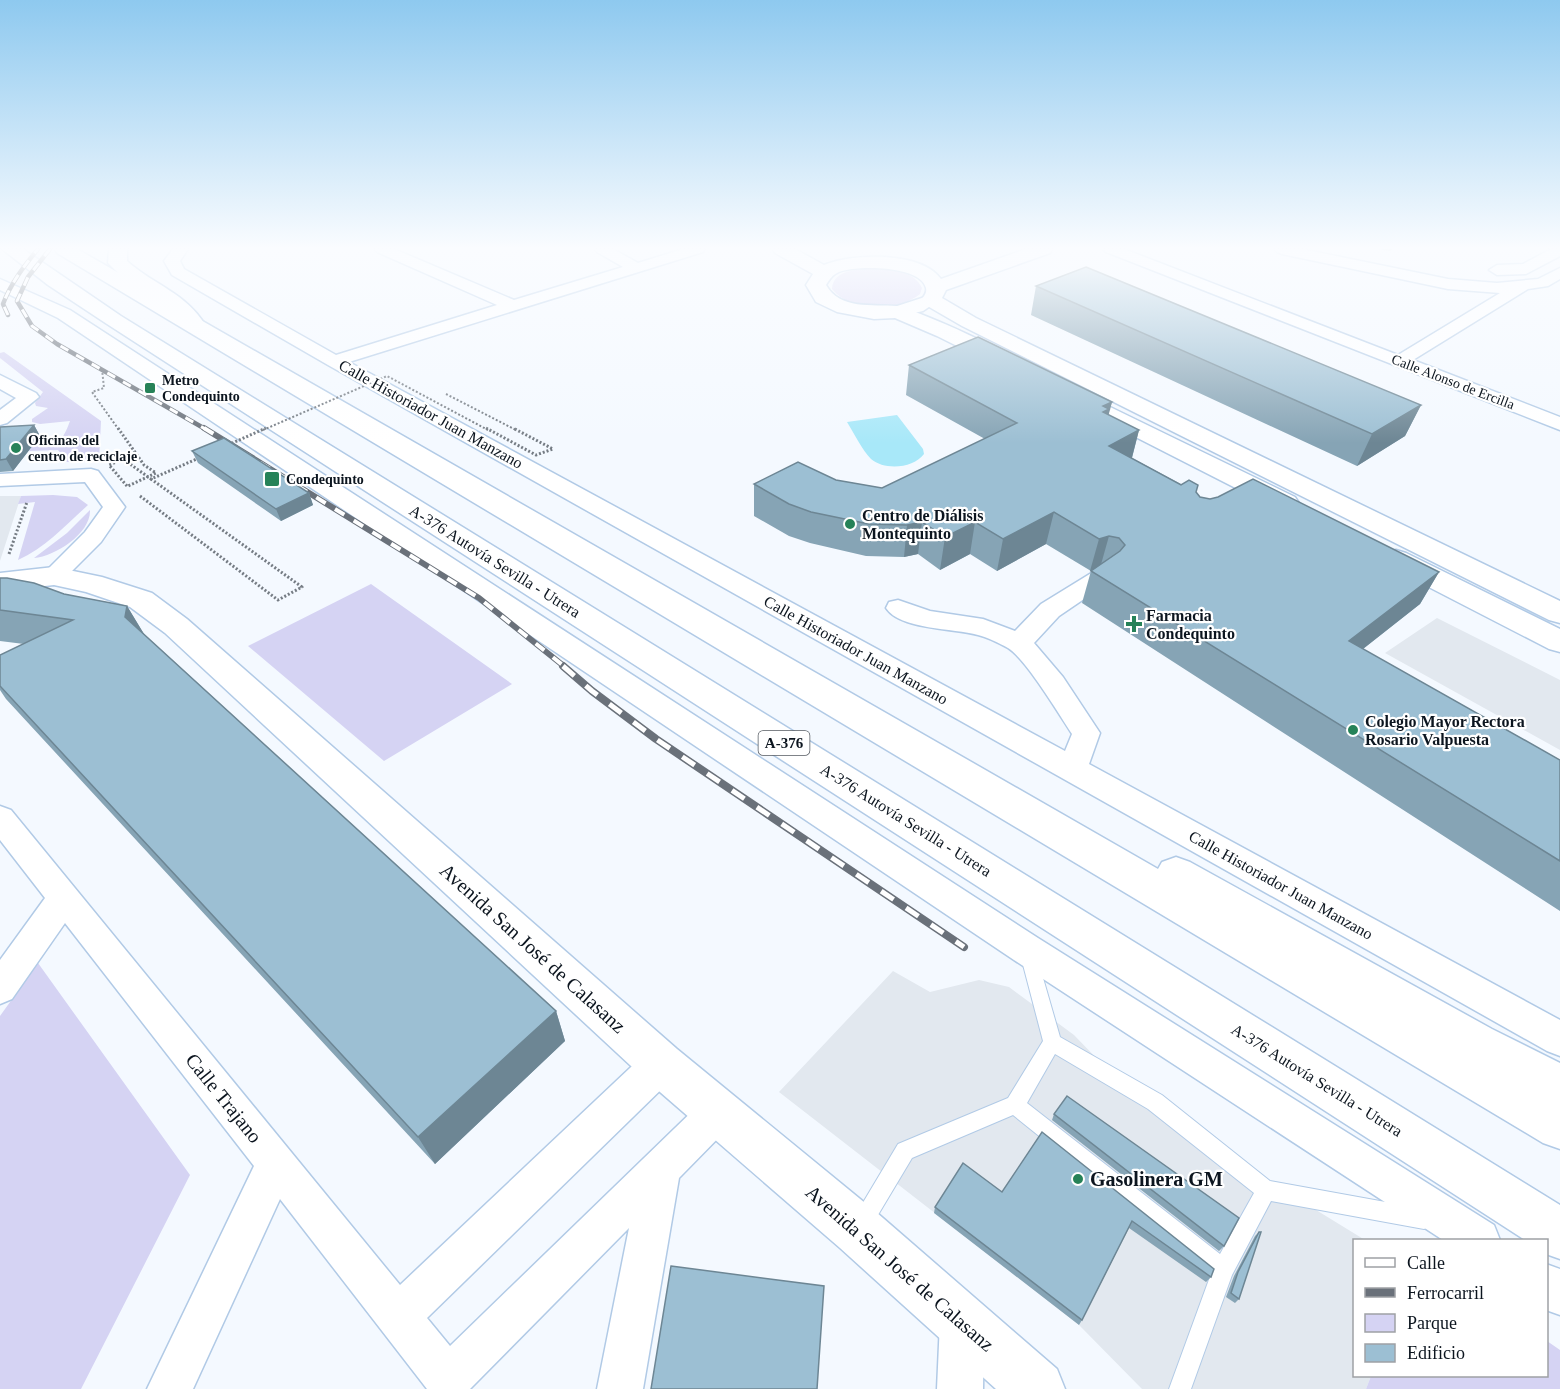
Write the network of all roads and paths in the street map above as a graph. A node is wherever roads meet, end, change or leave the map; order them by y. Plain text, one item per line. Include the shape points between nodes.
1 (64, 314) edge
2 (105, 314) edge
3 (174, 314) edge
4 (187, 314) edge
5 (247, 314) edge
6 (487, 314) edge
7 (902, 314) edge
8 (959, 314) edge
9 (1278, 314) edge
10 (1477, 314) edge
11 (195, 326) junction
12 (333, 361) junction
13 (1400, 361) junction
14 (0, 381) edge
15 (104, 388) dead end
16 (446, 394) dead end
17 (0, 419) edge
18 (1560, 424) edge
19 (226, 446) edge
20 (204, 455) edge
21 (151, 479) junction
22 (0, 480) edge
23 (127, 486) junction
24 (104, 492) junction
25 (30, 493) dead end
26 (4, 570) edge
27 (54, 576) junction
28 (1101, 578) edge
29 (898, 608) dead end
30 (1560, 613) edge
31 (1560, 642) edge
32 (1018, 643) junction
33 (1072, 770) junction
34 (1000, 795) junction
35 (0, 818) edge
36 (64, 898) junction
37 (1026, 949) junction
38 (0, 988) edge
39 (1560, 1039) edge
40 (1052, 1042) junction
41 (661, 1064) junction
42 (1560, 1087) edge
43 (1015, 1106) junction
44 (719, 1111) junction
45 (1560, 1126) edge
46 (276, 1163) junction
47 (661, 1168) junction
48 (1266, 1190) junction
49 (858, 1230) junction
50 (1467, 1233) edge
51 (1560, 1234) edge
52 (1223, 1270) junction
53 (398, 1316) junction
54 (962, 1322) junction
55 (170, 1389) edge
56 (620, 1389) edge
57 (960, 1389) edge
58 (1037, 1389) edge
59 (1180, 1389) edge

1 - 37 street
2 - 51 main road, A-376 Autovía Sevilla - Utrera / A-376
3 - 11 main road
4 - 11 main road
5 - 12 street, Calle Historiador Juan Manzano
6 - 12 street
7 - 31 main road via 945,331 1248,494
8 - 30 main road
9 - 13 street, Calle Alonso de Ercilla
10 - 13 street
11 - 34 main road
12 - 33 street, Calle Historiador Juan Manzano
13 - 18 street, Calle Alonso de Ercilla
14 - 17 street via 29,397
15 - 23 path via 92,392 144,465 156,473
16 - 19 path, bridge via 553,449 537,455 387,376
20 - 21 path, bridge
21 - 23 path, bridge via 123,459 109,465
21 - 23 path via 302,587 278,600
22 - 24 street via 91,475
23 - 24 path
24 - 27 street via 114,507 93,537
25 - 26 path
26 - 27 main road, Avenida San José de Calasanz
27 - 41 main road, Avenida San José de Calasanz via 141,600 176,626
28 - 32 street via 1050,610
29 - 32 street via 926,619 983,627
32 - 33 street via 1054,684 1086,733
33 - 39 street, Calle Historiador Juan Manzano
34 - 42 main road via 1086,830 1177,874 1476,1044
34 - 45 main road
35 - 36 street, Calle Trajano
36 - 38 street
36 - 46 street, Calle Trajano
37 - 40 lane
37 - 50 street
40 - 43 lane
40 - 48 lane via 1155,1102
41 - 44 main road, Avenida San José de Calasanz
41 - 53 street
43 - 49 lane via 905,1151
43 - 52 lane
44 - 47 street
44 - 49 main road, Avenida San José de Calasanz
46 - 53 street, Calle Trajano
46 - 55 street
47 - 53 street, Calle Trajano via 448,1379
47 - 56 street
48 - 50 lane
48 - 52 lane
49 - 54 main road, Avenida San José de Calasanz
52 - 59 lane
54 - 57 street
54 - 58 main road, Avenida San José de Calasanz

